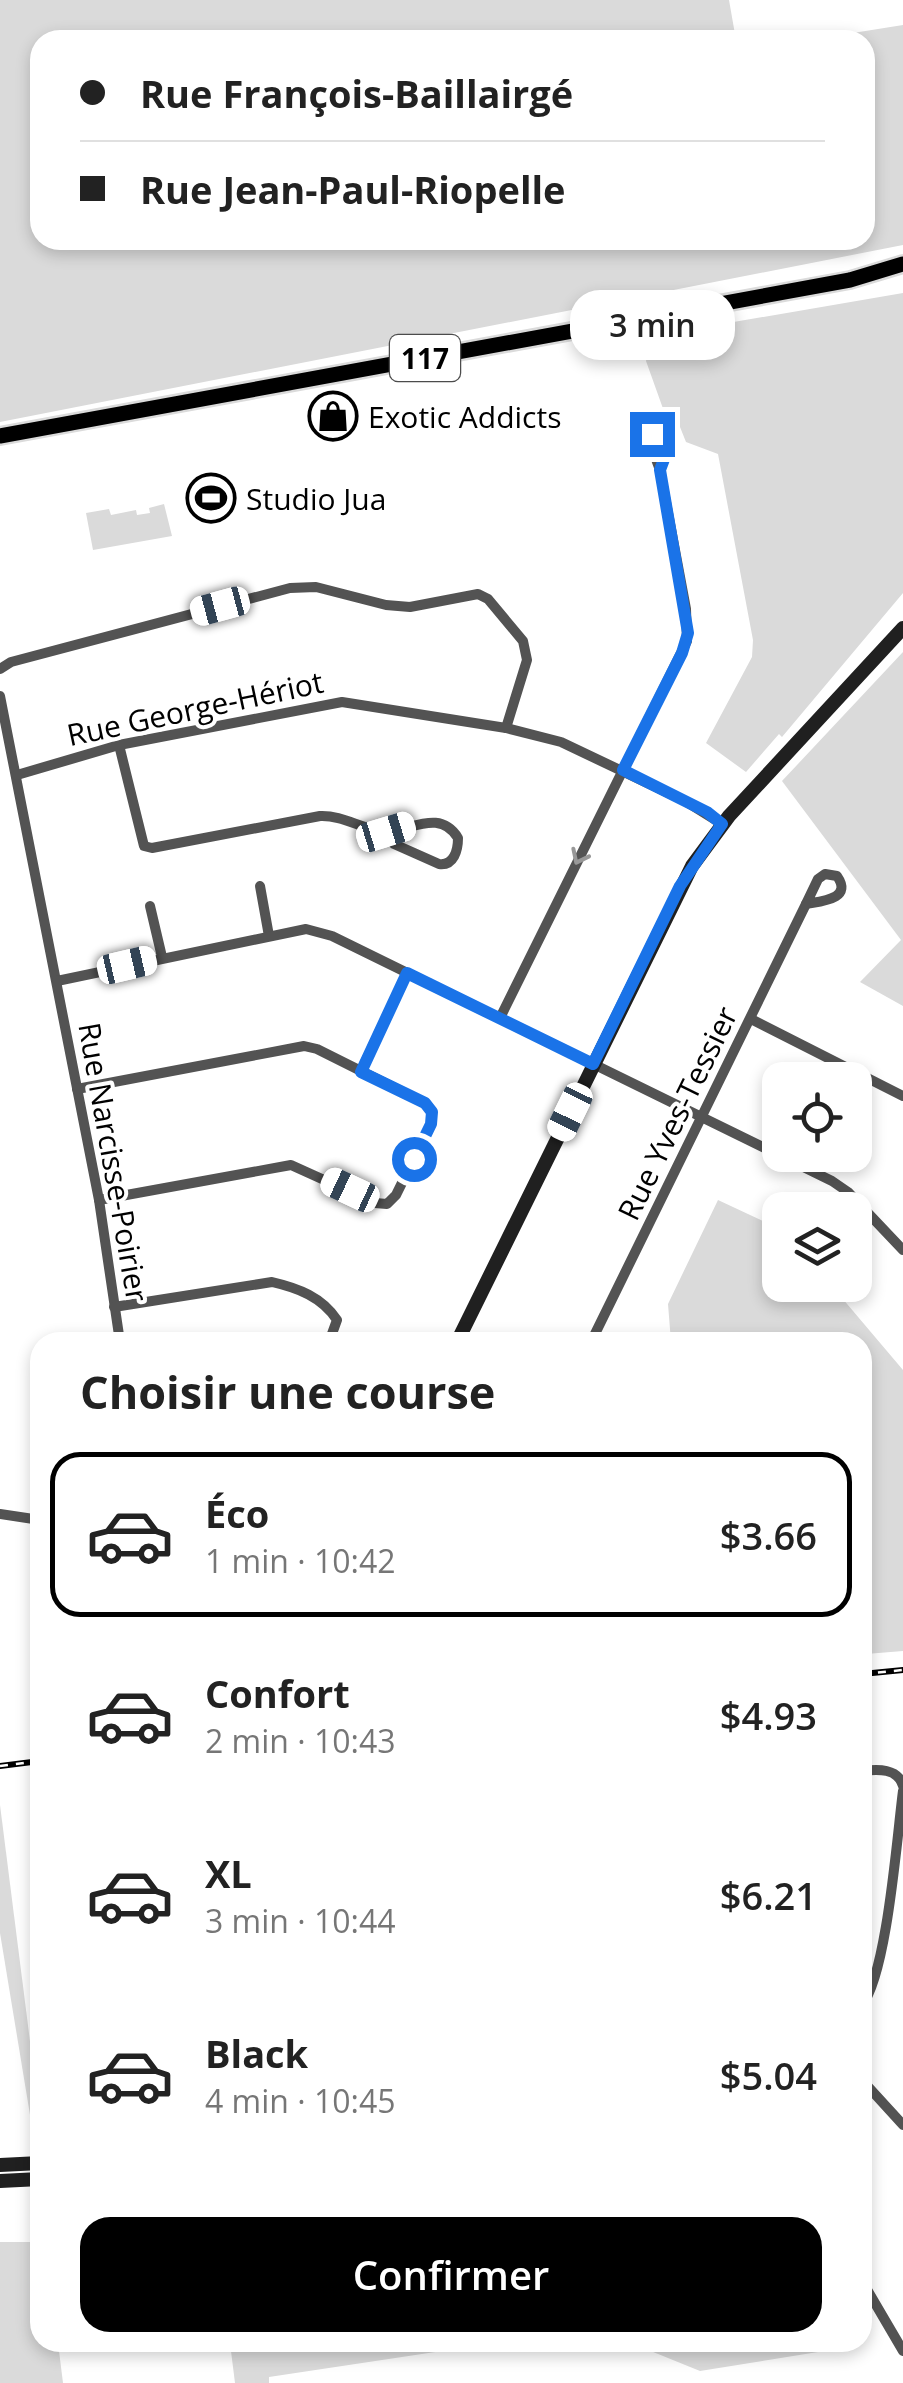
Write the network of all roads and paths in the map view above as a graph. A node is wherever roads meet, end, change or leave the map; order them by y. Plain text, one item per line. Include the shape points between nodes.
1 (903, 264) edge
2 (903, 276) edge
3 (850, 280) junction
4 (0, 436) edge
5 (660, 470) dead end
6 (901, 628) edge
7 (0, 669) edge
8 (0, 696) edge
9 (506, 728) junction
10 (119, 745) junction
11 (623, 770) junction
12 (17, 775) junction
13 (722, 824) junction
14 (386, 832) junction
15 (260, 886) dead end
16 (806, 904) dead end
17 (150, 906) dead end
18 (269, 936) junction
19 (162, 957) junction
20 (407, 973) junction
21 (57, 981) junction
22 (500, 1018) junction
23 (751, 1019) junction
24 (593, 1064) junction
25 (361, 1072) junction
26 (77, 1089) junction
27 (903, 1096) edge
28 (702, 1118) junction
29 (98, 1200) junction
30 (903, 1250) edge
31 (114, 1307) junction
32 (118, 1332) edge
33 (332, 1332) edge
34 (462, 1332) edge
35 (597, 1332) edge
36 (0, 1514) edge
37 (30, 1518) edge
38 (872, 1771) edge
39 (903, 1788) edge
40 (872, 1988) edge
41 (872, 2091) edge
42 (903, 2125) edge
43 (30, 2164) edge
44 (0, 2166) edge
45 (30, 2179) edge
46 (0, 2180) edge
47 (872, 2298) edge
48 (903, 2352) edge

1 - 3 main road, 117
2 - 3 main road, 117
3 - 4 main road, 117
5 - 11 street via 688,633
6 - 13 street
7 - 9 street via 290,588 410,607 478,594 523,640 527,660
8 - 12 street, Rue Narcisse-Poirier
9 - 10 street, Rue George-Hériot via 342,702
9 - 11 street, Rue George-Hériot via 561,742
10 - 12 street, Rue George-Hériot
10 - 14 street via 144,846 320,816
11 - 13 street, Rue George-Hériot
11 -> 22 street
12 - 21 street, Rue Narcisse-Poirier
13 - 24 street via 680,886
14 - 14 street via 394,844 439,864 458,850 453,830 435,824 422,821
15 - 18 street
16 - 23 street, Rue Yves-Tessier
17 - 19 street
18 - 19 street
18 - 20 street via 306,929
19 - 21 street
20 - 22 street
20 - 25 street
21 - 26 street, Rue Narcisse-Poirier
22 - 24 street
23 - 27 street
23 - 28 street, Rue Yves-Tessier
24 - 28 street
24 - 34 street
25 - 26 street via 304,1046
25 - 29 street via 432,1112 387,1204 291,1165
26 - 29 street, Rue Narcisse-Poirier
28 - 30 street via 832,1181
28 - 35 street, Rue Yves-Tessier
29 - 31 street, Rue Narcisse-Poirier
31 - 32 street, Rue Narcisse-Poirier
31 - 33 street via 272,1282 328,1305 337,1320
36 - 37 street
38 - 39 street via 892,1772
39 - 40 street
41 - 42 street
43 - 44 street
45 - 46 street
47 - 48 street

